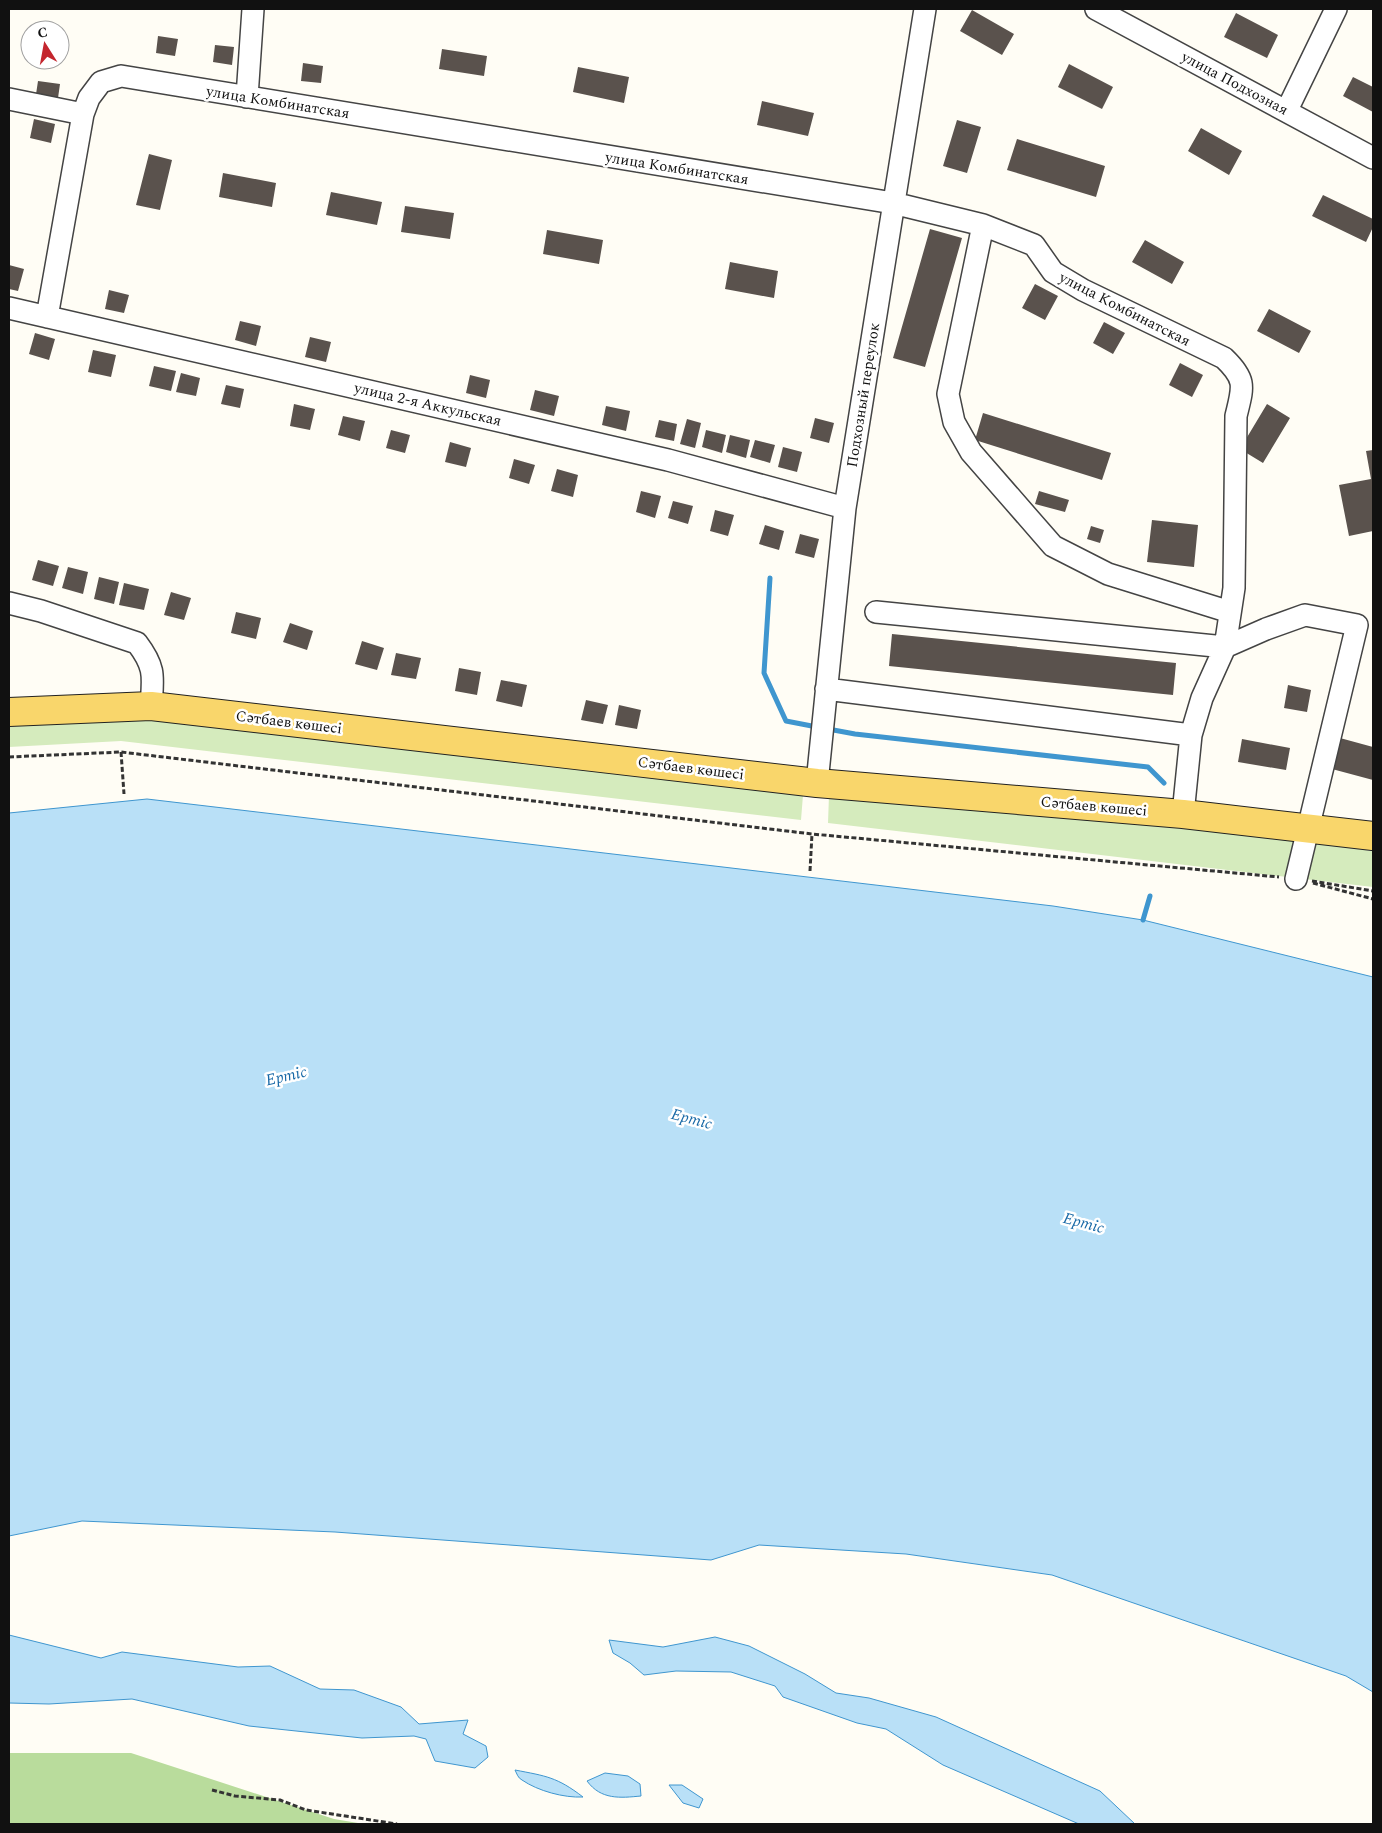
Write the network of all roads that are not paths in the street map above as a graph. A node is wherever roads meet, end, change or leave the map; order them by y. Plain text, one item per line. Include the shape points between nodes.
1 (253, 9) edge
2 (925, 9) edge
3 (1096, 9) edge
4 (1336, 9) edge
5 (248, 97) junction
6 (9, 100) edge
7 (1287, 110) junction
8 (84, 114) junction
9 (1373, 158) edge
10 (893, 203) junction
11 (983, 225) junction
12 (9, 308) edge
13 (47, 317) junction
14 (845, 508) junction
15 (9, 603) edge
16 (876, 612) dead end
17 (1230, 612) junction
18 (1225, 647) junction
19 (826, 689) junction
20 (151, 706) junction
21 (9, 712) edge
22 (1191, 735) junction
23 (817, 782) junction
24 (1182, 814) junction
25 (1308, 827) junction
26 (1373, 836) edge
27 (1296, 878) road end

1 - 5 street
2 - 10 street, Подхозный переулок
3 - 7 street, улица Подхозная
4 - 7 street
5 - 8 street, улица Комбинатская via 121,76 101,82 88,98
5 - 10 street, улица Комбинатская
6 - 8 street
7 - 9 street, улица Подхозная
8 - 13 street, улица Комбинатская
10 - 11 street, улица Комбинатская
10 - 14 street, Подхозный переулок
11 - 17 street, улица Комбинатская via 1034,245 1053,272 1082,290 1224,358 1238,372 1242,389 1236,416 1234,588
11 - 17 street via 948,394 954,422 971,452 1053,546 1108,574
12 - 13 street, улица 2-я Аккульская
13 - 14 street, улица 2-я Аккульская via 668,460
14 - 19 street, Подхозный переулок
15 - 20 street via 137,643 153,674
16 - 18 street
17 - 18 street, улица Комбинатская
18 - 22 street, улица Комбинатская via 1202,698
18 - 25 street via 1305,615 1358,625
19 - 22 street
19 - 23 street, Подхозный переулок
20 - 21 main road, Сәтбаев көшесі
20 - 23 main road, Сәтбаев көшесі
22 - 24 street, улица Комбинатская
23 - 24 main road, Сәтбаев көшесі
24 - 25 main road, Сәтбаев көшесі
25 - 26 main road, Сәтбаев көшесі
25 - 27 street

